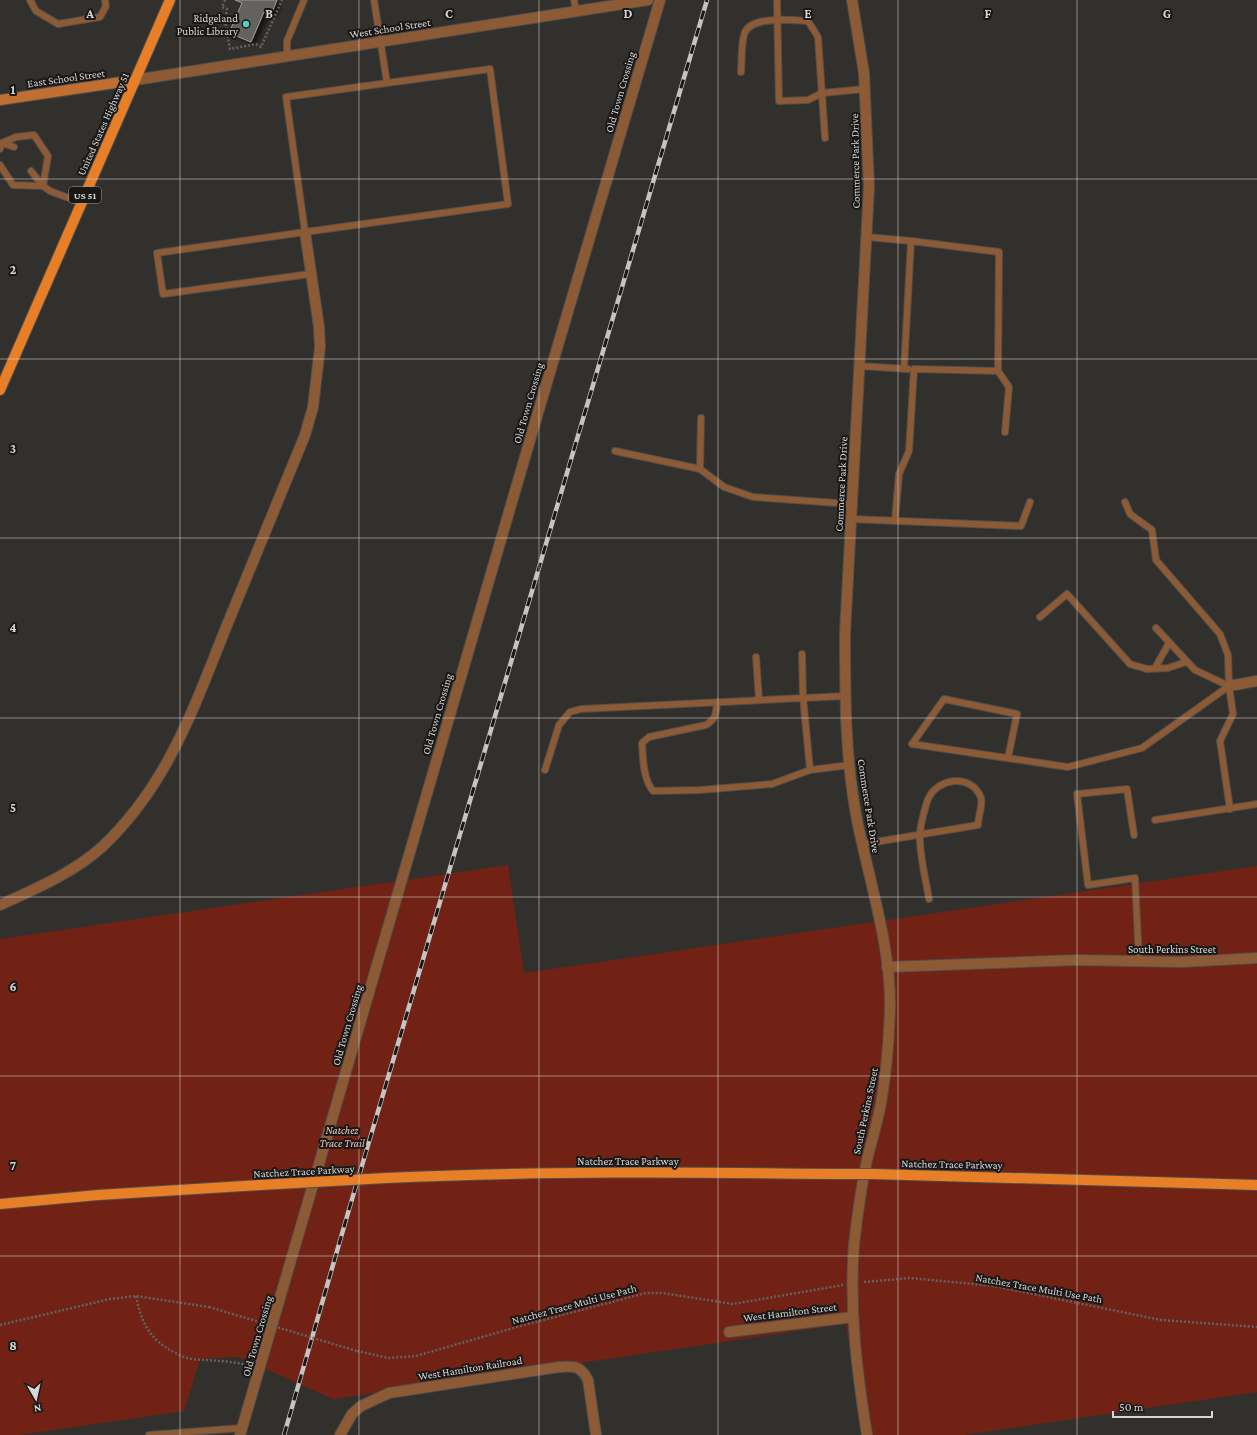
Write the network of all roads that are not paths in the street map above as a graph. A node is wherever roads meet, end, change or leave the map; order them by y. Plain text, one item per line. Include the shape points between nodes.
1 (30, 0) edge
2 (105, 0) edge
3 (170, 0) edge
4 (304, 0) edge
5 (374, 0) edge
6 (574, 0) edge
7 (648, 0) edge
8 (660, 0) edge
9 (777, 0) edge
10 (852, 0) edge
11 (602, 3) edge
12 (576, 11) junction
13 (778, 19) junction
14 (380, 42) junction
15 (287, 56) junction
16 (742, 72) dead end
17 (135, 80) junction
18 (387, 83) junction
19 (865, 89) junction
20 (822, 93) junction
21 (0, 100) edge
22 (825, 138) dead end
23 (1, 145) edge
24 (14, 147) dead end
25 (0, 165) edge
26 (31, 172) dead end
27 (43, 186) junction
28 (82, 203) junction
29 (305, 232) junction
30 (867, 237) junction
31 (911, 241) junction
32 (310, 274) junction
33 (860, 366) junction
34 (904, 368) junction
35 (914, 369) junction
36 (998, 371) junction
37 (0, 390) edge
38 (701, 418) dead end
39 (1005, 432) dead end
40 (615, 451) dead end
41 (700, 469) junction
42 (1030, 502) dead end
43 (1126, 502) dead end
44 (852, 504) junction
45 (851, 519) junction
46 (895, 521) junction
47 (1040, 617) dead end
48 (1156, 628) dead end
49 (1169, 643) junction
50 (802, 654) dead end
51 (756, 657) dead end
52 (1186, 662) junction
53 (1156, 668) junction
54 (1257, 681) edge
55 (1229, 686) junction
56 (845, 696) junction
57 (803, 697) junction
58 (759, 700) junction
59 (716, 702) junction
60 (1008, 758) junction
61 (850, 765) junction
62 (545, 770) dead end
63 (810, 770) junction
64 (1257, 804) edge
65 (1230, 809) junction
66 (1155, 820) dead end
67 (920, 835) junction
68 (1134, 835) dead end
69 (863, 844) junction
70 (929, 899) dead end
71 (0, 905) edge
72 (1257, 958) edge
73 (1139, 961) junction
74 (887, 967) junction
75 (1257, 1185) edge
76 (0, 1204) edge
77 (853, 1317) junction
78 (730, 1332) dead end
79 (241, 1432) edge
80 (149, 1435) edge
81 (340, 1435) edge
82 (596, 1435) edge
83 (867, 1435) edge

1 - 2 lane via 36,11 58,24 100,17 106,6
3 - 17 main road, United States Highway 51 / US 51
4 - 15 lane via 287,41
5 - 14 lane
6 - 12 lane
7 - 11 street, West School Street
8 - 79 street, Old Town Crossing via 529,440
9 - 13 lane
10 - 19 street, Commerce Park Drive
11 - 12 street, West School Street
12 - 14 street, West School Street
13 - 16 lane via 753,23 744,33
13 - 20 lane via 808,21 818,37
13 - 20 lane via 779,101 808,100
14 - 15 street, West School Street
14 - 18 lane
15 - 17 street, West School Street
17 - 21 street, East School Street
17 - 28 main road, United States Highway 51 / US 51
18 - 29 lane via 286,97
18 - 29 lane via 490,69 508,204
19 - 20 lane
19 - 30 street, Commerce Park Drive via 869,188
20 - 22 lane
23 - 24 lane
23 - 27 lane via 16,137 34,135 48,156
25 - 27 lane via 13,185
26 - 27 lane
27 - 28 lane
28 - 37 main road, United States Highway 51 / US 51
29 - 32 street
29 - 32 lane via 157,253 162,294
30 - 31 lane
30 - 33 street, Commerce Park Drive
31 - 34 lane
31 - 36 lane via 999,252
32 - 71 street via 320,347 313,407 305,435 182,736 156,783 101,848 56,878
33 - 34 lane
33 - 44 street, Commerce Park Drive
34 - 35 lane
35 - 36 lane
35 - 46 lane via 909,451 899,474
36 - 39 lane via 1008,387
38 - 41 lane
40 - 41 lane
41 - 44 lane via 724,487 753,497
42 - 46 lane via 1021,526
43 - 55 lane via 1130,514 1152,530 1156,560 1220,634 1228,655
44 - 45 street, Commerce Park Drive
45 - 46 lane
45 - 56 street, Commerce Park Drive via 844,633
47 - 53 lane via 1066,594 1130,664 1147,669
48 - 49 lane
49 - 52 lane
49 - 53 lane
50 - 57 lane
51 - 58 lane
52 - 53 lane via 1168,668
52 - 55 lane via 1195,670
54 - 55 street
55 - 60 lane via 1142,748 1068,767
55 - 65 lane via 1233,714 1220,741
56 - 57 lane
56 - 61 street, Commerce Park Drive
57 - 58 lane
57 - 63 lane
58 - 59 lane
59 - 62 lane via 581,709 570,712 559,725
59 - 63 lane via 716,714 710,723 649,737 642,743 648,786 652,791 772,784
60 - 60 lane via 986,755 912,744 944,699 1016,714
61 - 63 lane
61 - 69 street, Commerce Park Drive
64 - 65 lane
65 - 66 lane
67 - 67 lane via 978,825 982,799 975,789 966,782 953,781 939,785 927,800
67 - 69 lane
67 - 70 lane
68 - 73 lane via 1127,790 1077,794 1088,885 1135,878
69 - 74 street, Commerce Park Drive
72 - 73 street, South Perkins Street via 1181,962
73 - 74 street, South Perkins Street via 1077,960
74 - 77 street, South Perkins Street via 890,1006 888,1058 882,1098 867,1162 854,1245
75 - 76 main road, Natchez Trace Parkway, bridge via 873,1174 489,1174 98,1195
77 - 78 street, West Hamilton Street
77 - 83 street, South Perkins Street via 856,1364
79 - 80 lane
81 - 82 street, West Hamilton Railroad via 352,1414 361,1406 389,1393 559,1366 576,1366 588,1380

